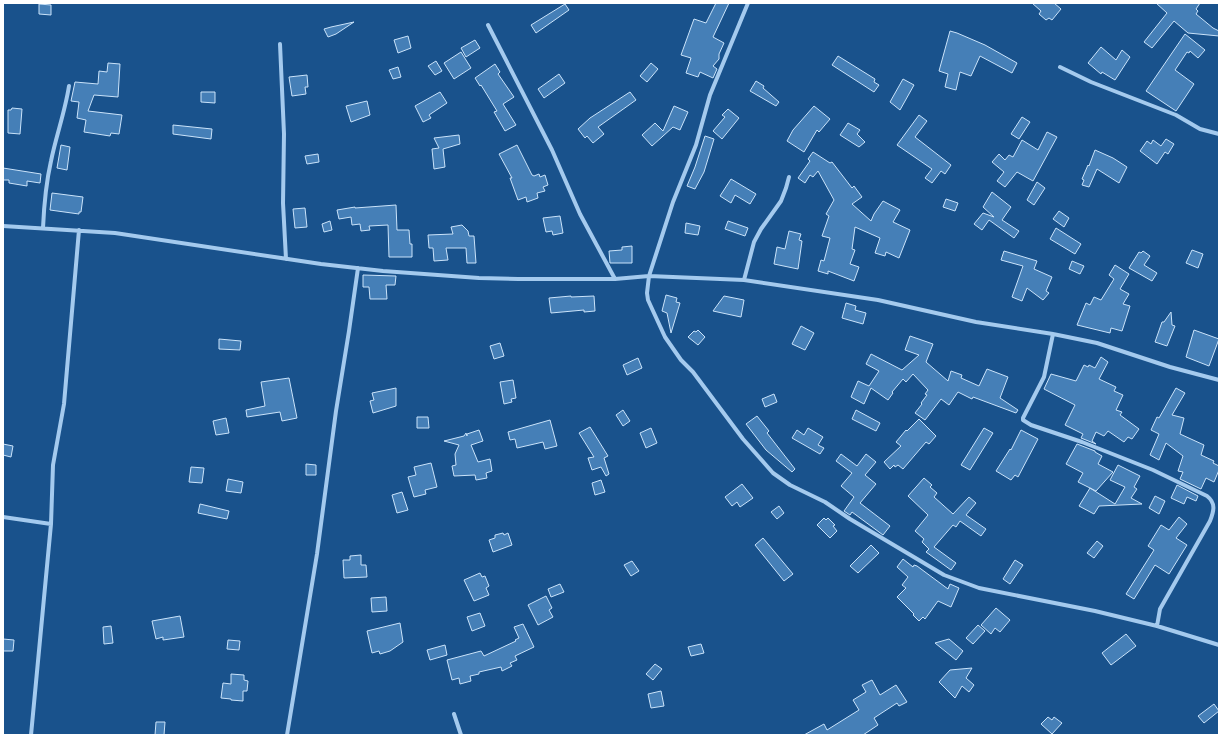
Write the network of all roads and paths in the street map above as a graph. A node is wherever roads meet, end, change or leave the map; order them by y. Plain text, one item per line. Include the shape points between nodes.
1 (748, 3) edge
2 (488, 25) dead end
3 (280, 44) dead end
4 (1060, 67) dead end
5 (70, 86) dead end
6 (1219, 134) edge
7 (789, 177) dead end
8 (3, 226) edge
9 (43, 228) junction
10 (79, 230) junction
11 (286, 259) junction
12 (358, 268) junction
13 (649, 276) junction
14 (615, 279) junction
15 (744, 280) junction
16 (1054, 334) junction
17 (1219, 380) edge
18 (3, 517) edge
19 (51, 524) junction
20 (1157, 626) junction
21 (1219, 645) edge
22 (454, 714) dead end
23 (31, 735) edge
24 (287, 735) edge
25 (461, 735) edge

1 - 13 street via 710,95 696,145 673,202
2 - 14 street via 552,150 580,214
3 - 11 street
4 - 6 street via 1176,115 1200,129
5 - 9 street via 51,160
7 - 15 street via 781,201 754,242
8 - 9 street
9 - 10 street
10 - 11 street via 115,233
10 - 19 street via 64,404 53,465
11 - 12 street
12 - 14 street via 479,278
12 - 24 street via 317,554
13 - 14 street
13 - 15 street
13 - 20 street via 646,293 665,337 743,439 780,479 825,502 850,520 944,575 979,588
15 - 16 street via 878,300 976,322
16 - 17 street via 1097,343
16 - 20 street via 1044,377 1023,420 1153,470 1207,496 1214,504 1210,521 1160,609
18 - 19 street
19 - 23 street
20 - 21 street
22 - 25 street

